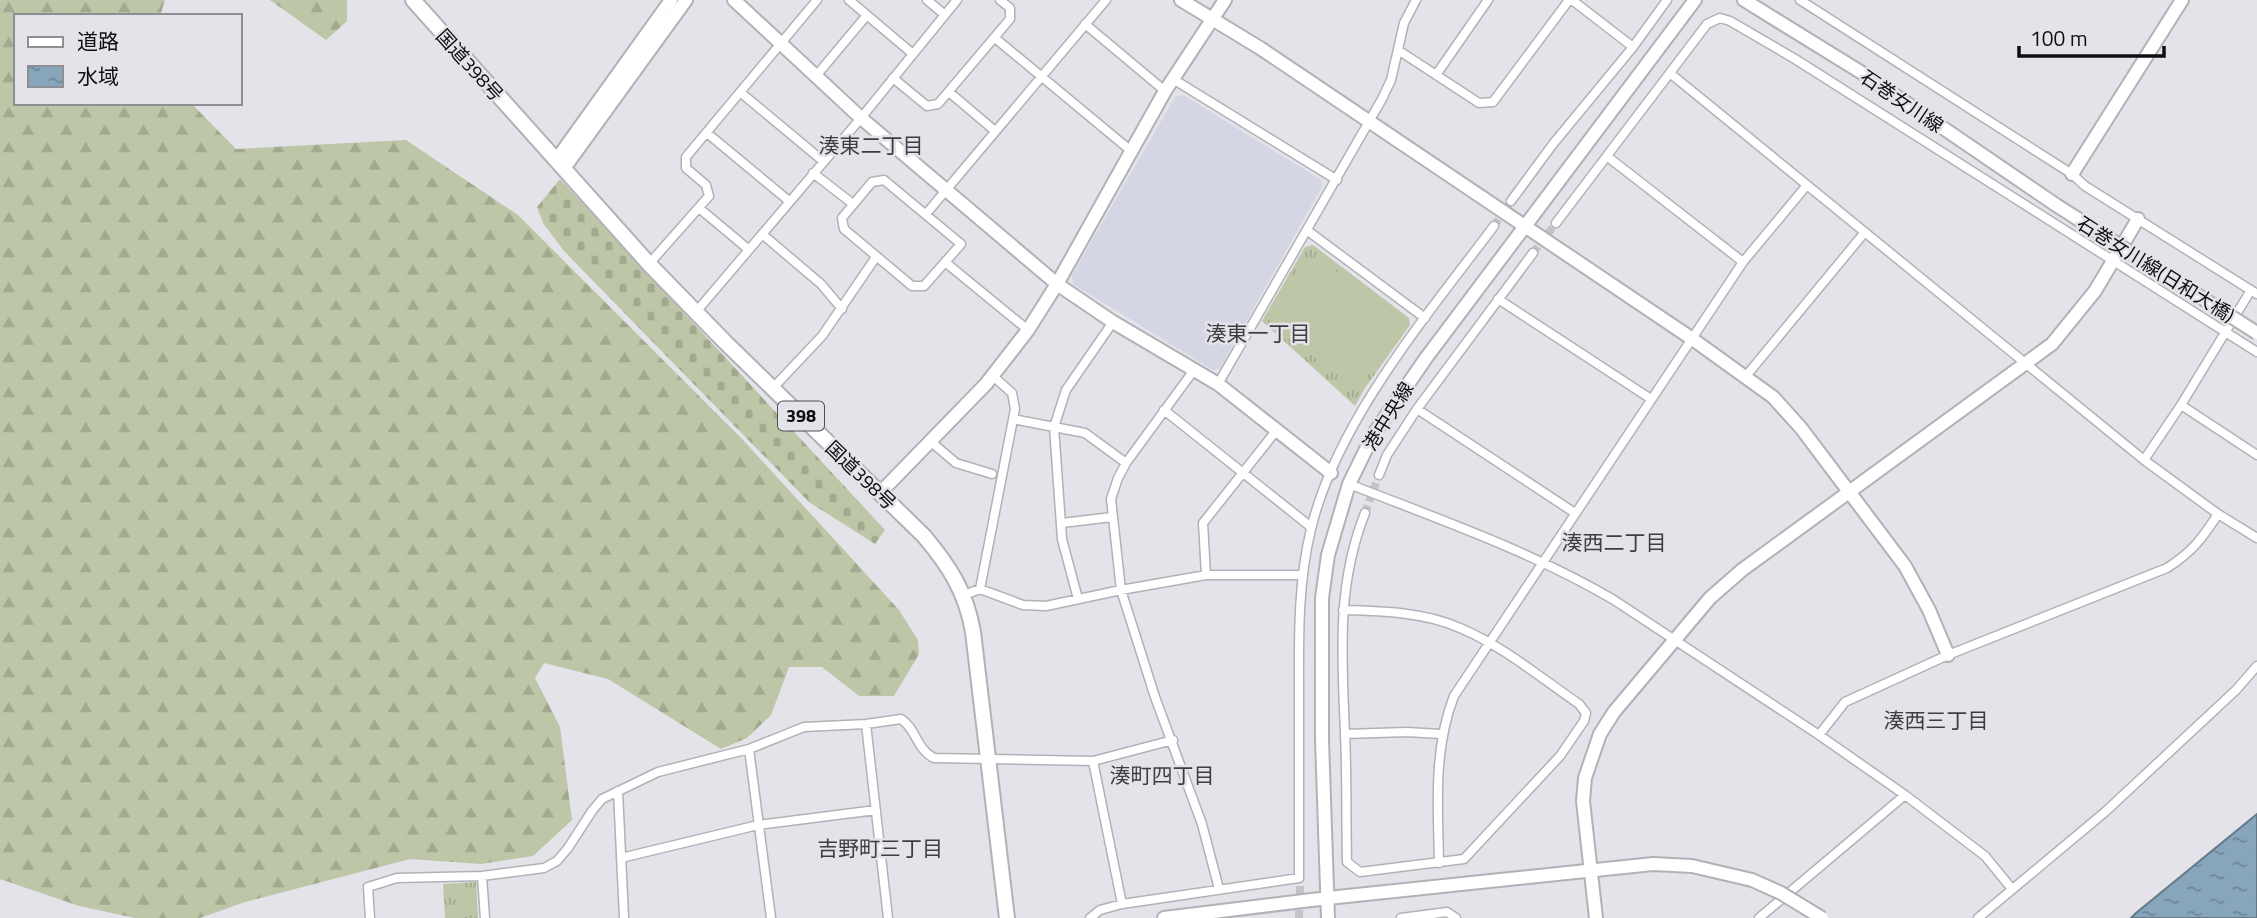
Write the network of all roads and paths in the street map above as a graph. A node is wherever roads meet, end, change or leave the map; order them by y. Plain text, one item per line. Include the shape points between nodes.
1 (413, 0) edge
2 (671, 0) edge
3 (686, 0) edge
4 (734, 0) edge
5 (817, 0) edge
6 (849, 0) edge
7 (927, 0) edge
8 (957, 0) edge
9 (1000, 0) edge
10 (1105, 0) edge
11 (1181, 0) edge
12 (1225, 0) edge
13 (1416, 0) edge
14 (1488, 0) edge
15 (1571, 0) edge
16 (1667, 0) edge
17 (1695, 0) edge
18 (1744, 0) edge
19 (1800, 0) edge
20 (2182, 0) edge
21 (867, 15) junction
22 (945, 15) junction
23 (1213, 19) junction
24 (1085, 24) junction
25 (995, 38) junction
26 (781, 43) junction
27 (1633, 47) junction
28 (1398, 50) junction
29 (913, 54) junction
30 (632, 64) junction
31 (1671, 74) junction
32 (1436, 75) junction
33 (816, 76) junction
34 (893, 78) junction
35 (1041, 78) junction
36 (1169, 85) junction
37 (740, 92) junction
38 (949, 92) junction
39 (860, 118) junction
40 (1370, 123) junction
41 (995, 131) junction
42 (707, 133) junction
43 (1130, 150) junction
44 (1608, 157) junction
45 (823, 161) junction
46 (561, 163) junction
47 (813, 173) junction
48 (2072, 174) junction
49 (1337, 180) junction
50 (1807, 185) junction
51 (946, 190) junction
52 (789, 201) junction
53 (1511, 201) tunnel mouth
54 (853, 204) junction
55 (2056, 205) joint
56 (699, 208) junction
57 (926, 214) junction
58 (2138, 219) junction
59 (1556, 223) tunnel mouth
60 (1494, 226) tunnel mouth
61 (1525, 226) junction
62 (1308, 231) junction
63 (1865, 232) junction
64 (762, 234) junction
65 (748, 249) junction
66 (1533, 253) tunnel mouth
67 (876, 257) junction
68 (945, 262) junction
69 (1743, 262) junction
70 (2113, 263) junction
71 (649, 264) junction
72 (1057, 284) junction
73 (2254, 292) edge
74 (1498, 299) junction
75 (842, 309) junction
76 (696, 312) junction
77 (1425, 318) junction
78 (1113, 322) junction
79 (1028, 330) junction
80 (2225, 333) junction
81 (2257, 333) edge
82 (1691, 338) junction
83 (2257, 352) edge
84 (2025, 365) junction
85 (1194, 370) junction
86 (993, 376) junction
87 (1746, 376) junction
88 (1218, 384) junction
89 (772, 389) junction
90 (1651, 399) junction
91 (2181, 405) junction
92 (1417, 409) junction
93 (1164, 410) junction
94 (1013, 419) junction
95 (1054, 427) junction
96 (1276, 431) junction
97 (930, 441) junction
98 (2257, 455) edge
99 (2144, 460) junction
100 (1126, 463) junction
101 (1331, 473) junction
102 (992, 474) dead end
103 (1243, 474) junction
104 (1379, 475) tunnel mouth
105 (1349, 484) junction
106 (1849, 492) junction
107 (880, 493) junction
108 (1365, 513) tunnel mouth
109 (1575, 513) junction
110 (2218, 514) junction
111 (1112, 517) junction
112 (1062, 523) junction
113 (1311, 527) junction
114 (2257, 538) edge
115 (1542, 563) junction
116 (1206, 575) junction
117 (1302, 575) junction
118 (980, 589) junction
119 (1121, 590) junction
120 (964, 595) junction
121 (1078, 599) junction
122 (1343, 610) junction
123 (1675, 639) junction
124 (1489, 643) junction
125 (1948, 655) junction
126 (2257, 666) edge
127 (866, 724) junction
128 (1345, 734) junction
129 (1441, 734) junction
130 (1819, 735) junction
131 (1173, 740) junction
132 (749, 749) junction
133 (989, 758) junction
134 (1093, 761) junction
135 (618, 791) junction
136 (1905, 795) junction
137 (876, 810) junction
138 (758, 825) junction
139 (621, 858) junction
140 (1439, 863) junction
141 (1591, 870) junction
142 (482, 876) junction
143 (1219, 889) junction
144 (2012, 889) junction
145 (1328, 898) junction
146 (1122, 904) junction
147 (370, 918) edge
148 (485, 918) edge
149 (624, 918) edge
150 (771, 918) edge
151 (888, 918) edge
152 (1007, 918) edge
153 (1090, 918) edge
154 (1164, 918) edge
155 (1328, 918) edge
156 (1401, 918) edge
157 (1456, 918) edge
158 (1596, 918) edge
159 (1759, 918) edge
160 (1822, 918) edge
161 (1979, 918) edge

1 - 46 highway, 国道398号 / 398
2 - 30 street
3 - 30 street
4 - 26 street
5 - 26 street
6 - 21 street
7 - 22 street
8 - 22 street
9 - 25 street via 1010,8 1010,19
10 - 24 street
11 - 23 street
12 - 23 street
13 - 28 street via 1404,23
14 - 32 street
15 - 27 street
15 - 32 street via 1493,102 1479,103
16 - 27 street
17 - 61 street, 港中央線
18 - 55 street, 石巻女川線 via 1867,76
19 - 48 street
20 - 48 street
21 - 29 street
21 - 33 street
22 - 29 street
23 - 36 street
23 - 40 street
24 - 35 street
24 - 36 street
25 - 35 street
25 - 38 street
26 - 33 street
26 - 37 street
27 - 53 street
28 - 32 street
28 - 40 street via 1391,80
29 - 34 street
30 - 46 street
31 - 44 street
31 - 50 street
31 - 70 street via 1707,24 1720,18 1730,21
33 - 39 street
34 - 38 street via 927,106 938,104
34 - 39 street
35 - 41 street
35 - 43 street
36 - 43 street
36 - 49 street
37 - 42 street
37 - 45 street
38 - 41 street
39 - 45 street
39 - 51 street
40 - 49 street
40 - 61 street
41 - 51 street
42 - 52 street
42 - 56 street via 686,157 686,168 706,185 709,196
43 - 72 street
44 - 59 street
44 - 69 street
45 - 47 street
46 - 71 highway, 国道398号 / 398
47 - 52 street
47 - 54 street
48 - 58 street
49 - 62 street
50 - 63 street
50 - 69 street
51 - 57 street
51 - 72 street
52 - 64 street
54 - 57 street via 872,182 884,180
54 - 67 street via 842,218 844,229
55 - 81 street, 石巻女川線(日和大橋), bridge
56 - 65 street
56 - 71 street
57 - 68 street via 961,244
58 - 70 street
58 - 73 street
60 - 77 street
61 - 82 street
61 - 105 street, 港中央線 via 1418,369 1373,435
62 - 77 street
62 - 88 street
63 - 84 street
63 - 87 street
64 - 65 street
64 - 75 street via 821,284
65 - 76 street
66 - 74 street
67 - 68 street via 912,286 924,286
67 - 75 street
68 - 79 street
69 - 82 street
70 - 80 street
70 - 84 street via 2052,344
71 - 76 highway, 国道398号 / 398
72 - 78 street
72 - 79 street
73 - 80 street
74 - 90 street
74 - 92 street
75 - 89 street
76 - 89 highway, 国道398号 / 398
77 - 101 street via 1369,400
78 - 85 street
78 - 95 street via 1066,390
79 - 86 street
80 - 83 street
80 - 91 street
82 - 87 street
82 - 90 street
84 - 99 street
84 - 106 street
85 - 88 street
85 - 93 street
86 - 94 street via 1012,393
86 - 97 street
87 - 106 street via 1801,428
88 - 96 street
89 - 107 highway, 国道398号 / 398
90 - 109 street
91 - 98 street
91 - 99 street
92 - 104 street
92 - 109 street
93 - 100 street
93 - 103 street
94 - 95 street
94 - 118 street
95 - 100 street via 1086,433
95 - 112 street
96 - 101 street
96 - 103 street
97 - 102 street via 956,463
97 - 107 street
99 - 110 street
100 - 111 street via 1113,490
101 - 113 street
103 - 113 street
103 - 116 street via 1203,523
105 - 115 street
105 - 145 street, 港中央線 via 1328,555 1322,598
106 - 123 street via 1742,570
106 - 125 street via 1905,566
107 - 120 highway, 国道398号 / 398 via 947,563
108 - 122 street via 1353,545
109 - 115 street
110 - 114 street
110 - 125 street via 2188,554 2167,568
111 - 112 street
111 - 119 street
112 - 121 street
113 - 117 street
115 - 123 street via 1587,584
115 - 124 street
116 - 117 street
116 - 119 street
117 - 143 street via 1298,605 1299,882
118 - 120 street
118 - 121 street via 1023,605
119 - 121 street
119 - 131 street
120 - 133 highway, 国道398号 / 398
122 - 124 street via 1415,615 1459,627
122 - 128 street
123 - 130 street
123 - 141 street via 1614,712 1590,757 1583,801
124 - 129 street via 1454,696
124 - 140 street via 1586,713 1560,756 1464,859
125 - 130 street via 1845,702
126 - 144 street via 2105,812
127 - 132 street via 804,727
127 - 133 street via 905,722 921,750 934,758
127 - 137 street
128 - 129 street
128 - 140 street via 1347,862 1360,872
129 - 140 street
130 - 136 street
131 - 134 street
131 - 143 street
132 - 135 street via 658,772
132 - 138 street
133 - 134 street
133 - 152 highway, 国道398号 / 398
134 - 146 street
135 - 139 street
135 - 142 street via 602,799 557,860 531,872
136 - 144 street via 1985,856
136 - 159 street
137 - 138 street
137 - 151 street
138 - 139 street
138 - 150 street
139 - 149 street
141 - 145 street
141 - 158 street
141 - 160 street, bridge via 1653,864 1692,866 1752,880
142 - 147 street via 397,878 368,887
142 - 148 street
143 - 146 street
144 - 161 street
145 - 154 street
145 - 155 street, 港中央線
146 - 153 street
156 - 157 street via 1447,912

